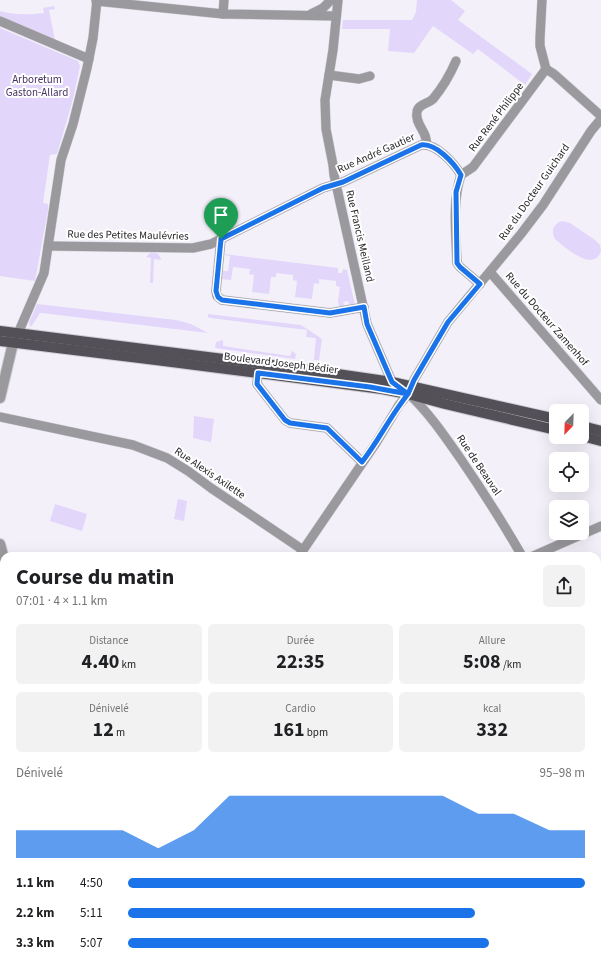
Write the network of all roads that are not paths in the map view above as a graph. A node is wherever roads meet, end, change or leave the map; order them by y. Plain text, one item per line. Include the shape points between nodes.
1 (224, 0) edge
2 (331, 0) edge
3 (338, 0) edge
4 (542, 0) edge
5 (96, 1) edge
6 (224, 14) junction
7 (308, 15) junction
8 (336, 16) junction
9 (0, 21) edge
10 (89, 59) junction
11 (456, 61) dead end
12 (546, 69) junction
13 (329, 75) junction
14 (370, 76) dead end
15 (601, 117) edge
16 (426, 145) junction
17 (461, 175) junction
18 (336, 183) junction
19 (221, 239) junction
20 (48, 246) junction
21 (490, 272) junction
22 (480, 284) junction
23 (364, 307) junction
24 (0, 331) edge
25 (18, 333) junction
26 (0, 342) edge
27 (14, 343) junction
28 (258, 373) junction
29 (392, 382) junction
30 (410, 390) junction
31 (0, 398) edge
32 (601, 400) edge
33 (0, 417) edge
34 (549, 418) edge
35 (549, 428) edge
36 (589, 428) edge
37 (601, 431) edge
38 (589, 438) edge
39 (601, 441) edge
40 (362, 462) junction
41 (601, 526) edge
42 (298, 552) edge
43 (302, 552) edge
44 (520, 552) edge
45 (542, 552) edge

1 - 6 street
2 - 7 street via 323,8
3 - 8 street, Rue Francis Meilland
4 - 12 street via 540,38
5 - 6 street
5 - 10 street
6 - 7 street
7 - 8 street
8 - 13 street, Rue Francis Meilland
9 - 10 street
10 - 20 street via 79,104 61,160
11 - 16 street via 448,79 433,99 417,111 417,118 427,138
12 - 15 street
12 - 17 street, Rue René Philippe via 473,167
13 - 14 street via 359,79
13 - 18 street, Rue Francis Meilland via 325,119
15 - 21 street, Rue du Docteur Guichard via 539,210
16 - 17 street, Rue André Gautier via 452,162
16 - 18 street, Rue André Gautier via 418,146
17 - 22 street via 456,192 457,263
18 - 19 street, Rue des Petites Maulévries
18 - 23 street, Rue Francis Meilland
19 - 20 street, Rue des Petites Maulévries via 207,246 193,248
19 - 23 street via 216,291 222,300 330,313
20 - 25 street via 44,273
21 - 22 street, Rue du Docteur Guichard
21 - 32 street, Rue du Docteur Zamenhof
22 - 30 street, Rue du Docteur Guichard via 448,322
23 - 29 street, Rue Francis Meilland via 367,324
24 - 25 main road, Boulevard Joseph Bédier
25 - 27 street
25 - 29 main road, Boulevard Joseph Bédier
26 - 27 main road, Boulevard Joseph Bédier
27 - 28 main road, Boulevard Joseph Bédier
27 - 31 street
28 - 30 main road, Boulevard Joseph Bédier
28 - 40 street via 257,384 285,420 290,423 327,428
29 - 30 main road, Boulevard Joseph Bédier
30 - 34 main road, Boulevard Joseph Bédier
30 - 35 main road, Boulevard Joseph Bédier via 445,404
30 - 40 street, Rue du Docteur Guichard
30 - 44 street, Rue de Beauval via 496,510
33 - 42 street, Rue Alexis Axilette via 133,445 167,458
36 - 37 main road
38 - 39 main road
40 - 43 street, Rue du Docteur Guichard
41 - 45 street

